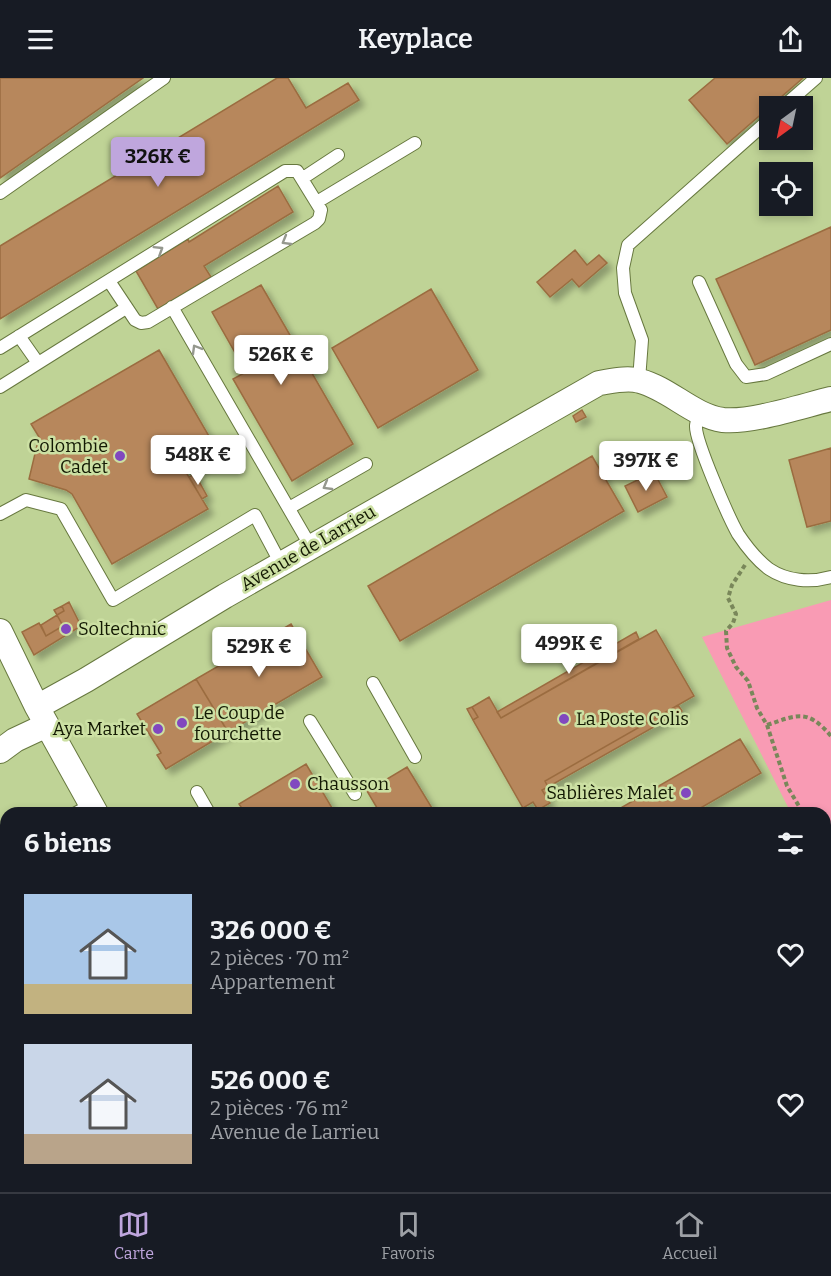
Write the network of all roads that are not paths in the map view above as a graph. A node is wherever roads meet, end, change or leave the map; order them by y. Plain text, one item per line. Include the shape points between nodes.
1 (164, 78) edge
2 (816, 78) edge
3 (795, 96) edge
4 (759, 129) edge
5 (415, 143) dead end
6 (338, 155) dead end
7 (303, 178) junction
8 (0, 193) edge
9 (317, 202) junction
10 (109, 280) junction
11 (699, 282) dead end
12 (172, 307) junction
13 (126, 308) junction
14 (19, 336) junction
15 (831, 344) edge
16 (0, 348) edge
17 (38, 363) junction
18 (639, 380) junction
19 (0, 387) edge
20 (831, 399) edge
21 (700, 412) junction
22 (366, 464) dead end
23 (289, 508) junction
24 (0, 514) edge
25 (311, 547) junction
26 (281, 564) junction
27 (831, 577) edge
28 (0, 631) edge
29 (373, 683) dead end
30 (42, 716) junction
31 (310, 722) dead end
32 (0, 751) edge
33 (415, 757) dead end
34 (197, 792) dead end
35 (355, 794) dead end
36 (87, 807) edge
37 (206, 807) edge

1 - 8 lane
2 - 3 lane
4 - 18 lane via 628,245 623,268 625,293 642,340
5 - 9 lane
6 - 7 lane
7 - 9 lane
10 -> 7 lane via 285,171 297,171
9 -> 12 lane via 321,214 315,223
10 - 13 lane
10 - 14 lane
11 - 15 lane via 736,364 746,377 766,374
12 - 13 lane via 141,323
23 -> 12 lane
13 - 17 lane
14 - 16 lane
14 - 17 lane
17 - 19 lane
18 - 21 street
18 - 25 street, Avenue de Larrieu via 599,383
20 - 21 street via 740,421
21 - 27 lane via 695,426 707,464 738,533 754,555 791,580
22 -> 23 lane
23 - 25 lane
24 - 26 lane via 26,500 61,509 113,600 255,515
25 - 26 street, Avenue de Larrieu
26 - 30 street, Avenue de Larrieu
28 - 30 street
29 - 33 lane
30 - 32 street, Avenue de Larrieu
30 - 36 street
31 - 35 lane
34 - 37 lane

